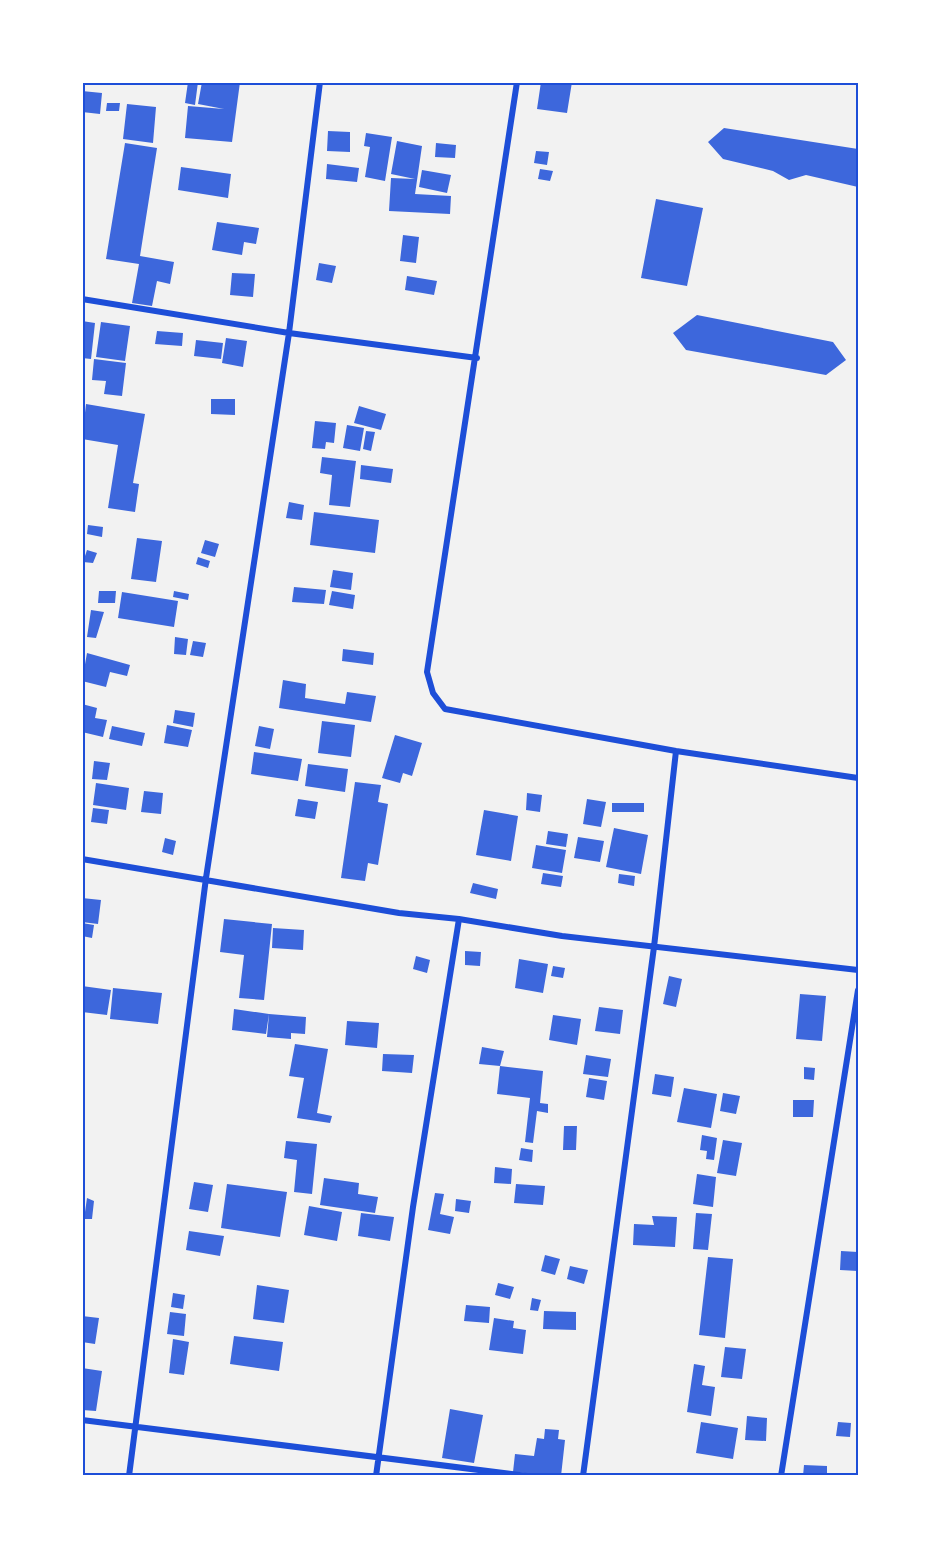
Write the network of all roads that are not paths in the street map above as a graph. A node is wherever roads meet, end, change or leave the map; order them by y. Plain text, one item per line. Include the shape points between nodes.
1 (320, 82) edge
2 (517, 82) edge
3 (82, 299) edge
4 (289, 333) junction
5 (477, 358) junction
6 (676, 751) junction
7 (858, 778) edge
8 (82, 859) edge
9 (206, 878) junction
10 (459, 919) junction
11 (654, 947) junction
12 (858, 970) edge
13 (858, 990) edge
14 (82, 1420) edge
15 (137, 1427) junction
16 (379, 1455) junction
17 (129, 1476) edge
18 (376, 1476) edge
19 (527, 1476) edge
20 (583, 1476) edge
21 (781, 1476) edge

1 - 4 street
2 - 5 street
3 - 4 street
4 - 5 street
4 - 9 street
5 - 6 street via 427,672 433,693 445,709
6 - 7 street
6 - 11 street
8 - 9 street
9 - 10 street via 399,913
9 - 15 street
10 - 11 street
10 - 16 street
11 - 12 street
11 - 20 street
13 - 21 street
14 - 15 street
15 - 16 street
15 - 17 street
16 - 18 street
16 - 19 street

